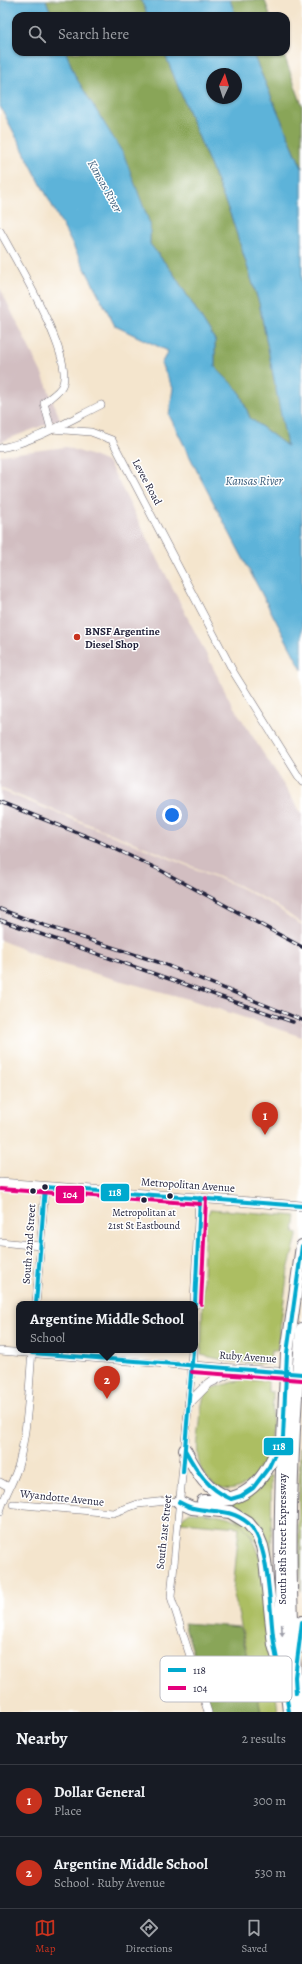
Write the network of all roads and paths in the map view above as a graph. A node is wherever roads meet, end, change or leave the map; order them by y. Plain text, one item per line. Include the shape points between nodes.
1 (0, 231) edge
2 (101, 405) dead end
3 (52, 429) junction
4 (0, 448) edge
5 (302, 782) edge
6 (0, 1183) edge
7 (45, 1187) junction
8 (200, 1198) junction
9 (302, 1206) edge
10 (0, 1242) edge
11 (40, 1246) junction
12 (302, 1246) edge
13 (36, 1301) edge
14 (195, 1301) edge
15 (302, 1329) edge
16 (0, 1351) edge
17 (16, 1352) edge
18 (32, 1353) edge
19 (43, 1353) edge
20 (193, 1353) edge
21 (294, 1353) junction
22 (192, 1366) junction
23 (239, 1368) junction
24 (302, 1374) edge
25 (290, 1395) junction
26 (189, 1403) junction
27 (295, 1410) junction
28 (302, 1430) edge
29 (283, 1437) junction
30 (185, 1450) junction
31 (0, 1482) edge
32 (9, 1487) junction
33 (231, 1499) junction
34 (179, 1502) junction
35 (13, 1504) dead end
36 (0, 1512) edge
37 (302, 1622) edge
38 (190, 1656) edge
39 (277, 1656) edge
40 (284, 1656) edge
41 (295, 1677) junction
42 (205, 1702) edge
43 (288, 1702) edge
44 (208, 1712) edge
45 (289, 1712) edge
46 (299, 1712) edge

1 - 3 street via 52,330 61,353 65,372 62,386 44,403
2 - 3 street
3 - 4 street
3 - 5 street, Levee Road via 91,432 112,440 234,673
6 - 7 main road, Metropolitan Avenue
7 - 8 main road, Metropolitan Avenue
7 - 11 street, South 22nd Street
8 - 9 main road, Metropolitan Avenue
8 - 14 main road
10 - 11 street
11 - 13 street, South 22nd Street
12 - 21 highway, South 18th Street Expressway
15 - 21 highway, South 18th Street Expressway
16 - 17 street, Ruby Avenue
18 - 32 street via 27,1421 19,1465
19 - 22 street, Ruby Avenue
20 - 22 main road, South 21st Street
21 - 25 highway, South 18th Street Expressway, bridge
22 - 23 main road, Ruby Avenue
22 - 26 street, South 21st Street
23 - 24 main road, Ruby Avenue
23 - 26 main road via 209,1383
25 - 27 highway, South 18th Street Expressway
25 - 29 highway, South 18th Street Expressway
26 - 30 street, South 21st Street
27 - 28 highway
27 - 41 highway, South 18th Street Expressway via 289,1546
29 - 33 highway via 269,1467 253,1488
29 -> 40 highway, South 18th Street Expressway via 280,1565
30 - 33 highway via 205,1484 217,1494
30 - 34 street, South 21st Street
31 - 32 street
32 - 36 street
33 - 34 highway via 218,1502
34 - 35 street, Wyandotte Avenue via 138,1504 113,1514
34 - 38 street, South 21st Street via 171,1597
34 - 39 highway via 192,1508 230,1512 248,1523 257,1534 265,1561
37 - 41 highway
41 - 46 highway, South 18th Street Expressway
42 - 44 street, South 21st Street
43 - 45 highway, South 18th Street Expressway

